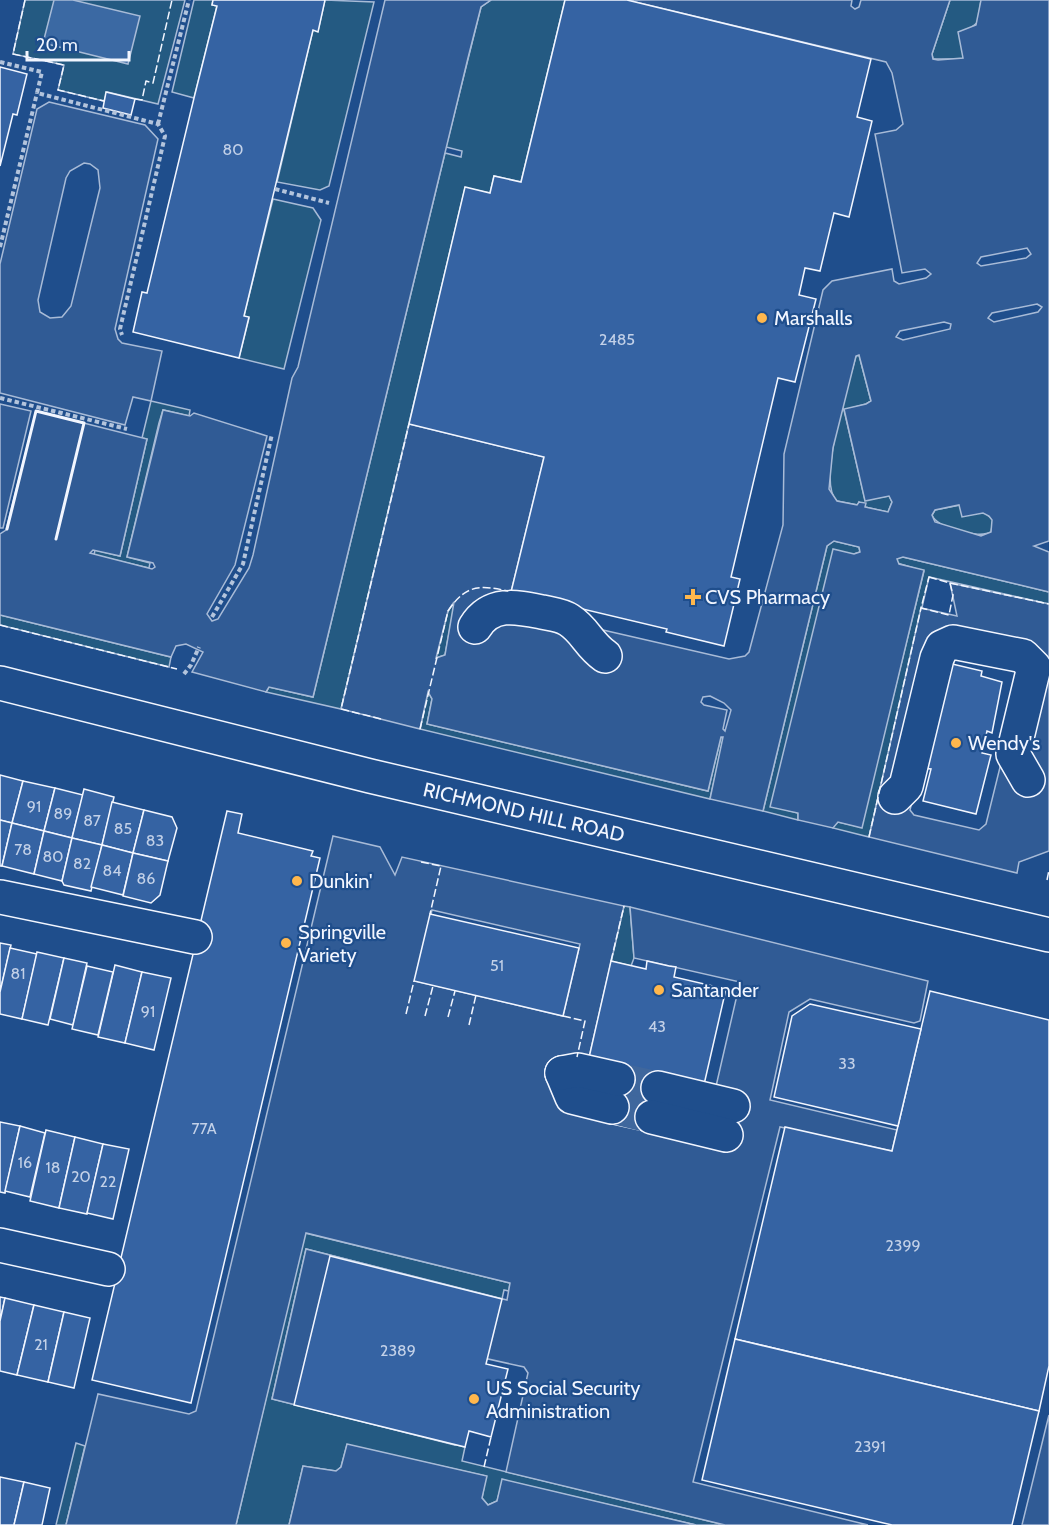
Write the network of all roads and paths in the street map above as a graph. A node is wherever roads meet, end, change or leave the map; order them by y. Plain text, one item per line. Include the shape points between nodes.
1 (189, 0) edge
2 (0, 62) edge
3 (37, 93) junction
4 (158, 124) junction
5 (275, 189) dead end
6 (328, 203) dead end
7 (0, 247) edge
8 (122, 335) dead end
9 (0, 398) edge
10 (127, 429) dead end
11 (272, 434) dead end
12 (212, 617) dead end
13 (475, 627) dead end
14 (199, 647) dead end
15 (605, 656) dead end
16 (184, 674) dead end
17 (0, 683) edge
18 (1028, 780) dead end
19 (895, 797) dead end
20 (0, 897) edge
21 (1049, 934) edge
22 (195, 937) dead end
23 (562, 1073) dead end
24 (615, 1093) tunnel mouth
25 (655, 1102) tunnel mouth
26 (730, 1120) dead end
27 (0, 1245) edge
28 (108, 1269) dead end

1 - 4 path
2 - 3 path via 42,72
3 - 4 path
3 - 7 path
4 - 8 path via 165,136 120,329
5 - 6 path
9 - 10 path
11 - 12 path via 243,564
13 - 15 street via 486,614 512,606 566,618
14 - 16 path
17 - 21 street, RICHMOND HILL ROAD via 370,777
18 - 19 street via 1013,754 1034,667 1023,656 952,642 942,647 937,658 906,786
20 - 22 street
23 - 24 street via 572,1097
25 - 26 street
27 - 28 street

